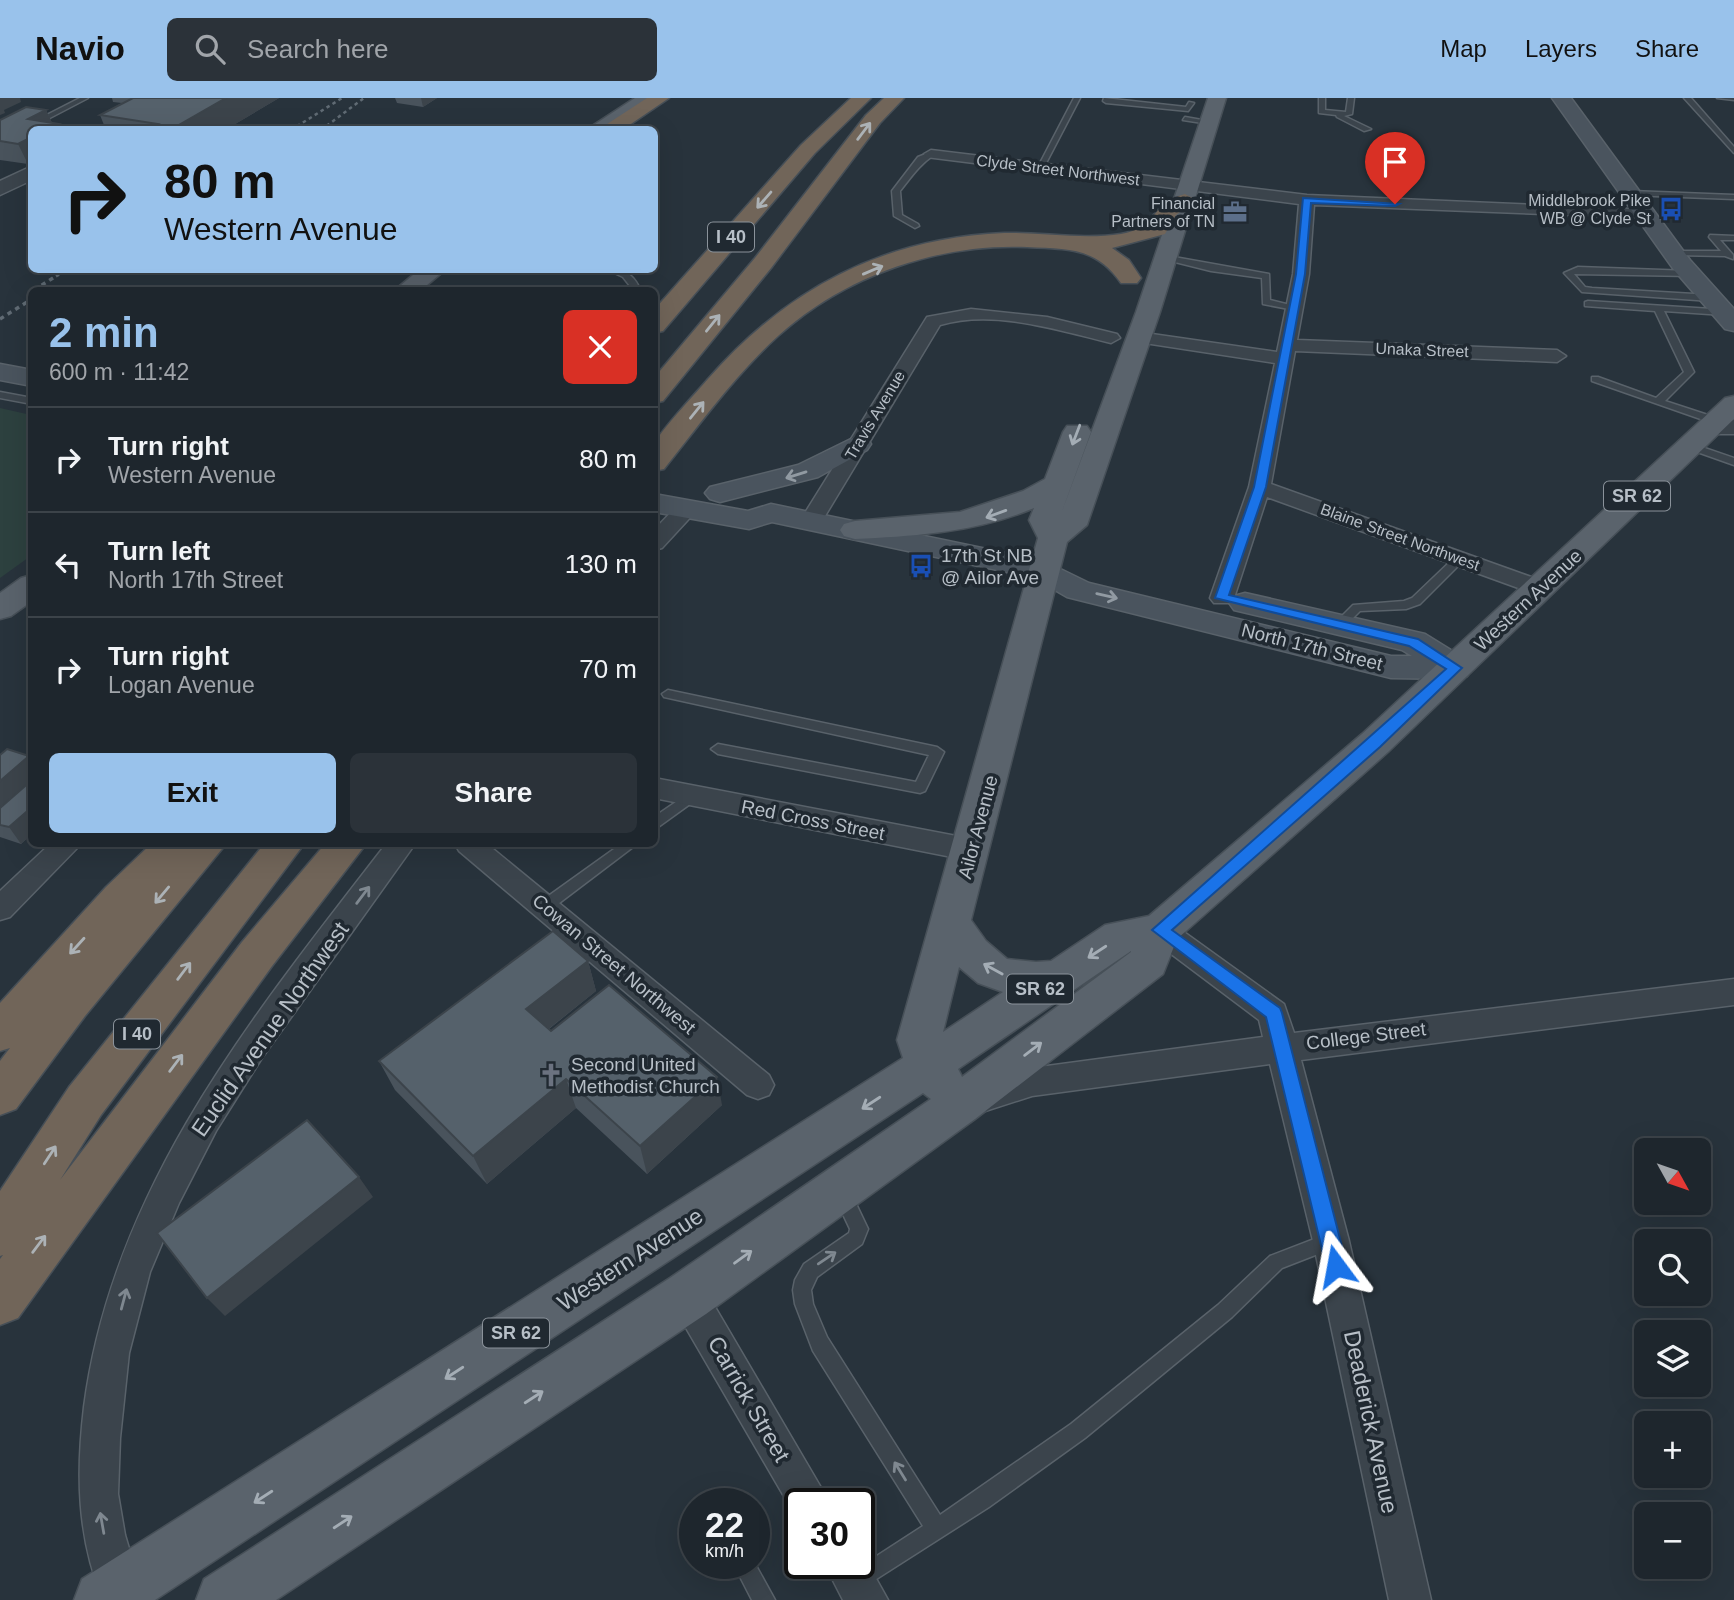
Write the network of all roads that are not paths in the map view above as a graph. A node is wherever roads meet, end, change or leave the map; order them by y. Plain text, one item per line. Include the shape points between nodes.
1 (85, 98) edge
2 (648, 98) edge
3 (660, 98) edge
4 (840, 98) edge
5 (862, 98) edge
6 (1077, 98) edge
7 (1107, 98) edge
8 (1322, 98) edge
9 (1351, 98) edge
10 (1561, 98) edge
11 (1687, 98) edge
12 (1720, 98) edge
13 (1734, 99) edge
14 (904, 103) edge
15 (1201, 106) edge
16 (1334, 114) junction
17 (31, 126) edge
18 (602, 126) edge
19 (614, 126) edge
20 (28, 128) edge
21 (1367, 129) dead end
22 (0, 142) edge
23 (808, 149) junction
24 (1734, 151) edge
25 (931, 154) joint
26 (0, 166) edge
27 (1040, 167) junction
28 (28, 171) edge
29 (28, 174) edge
30 (0, 189) edge
31 (1631, 192) junction
32 (1187, 193) junction
33 (1734, 197) edge
34 (1307, 200) junction
35 (1647, 214) junction
36 (915, 226) dead end
37 (1734, 238) edge
38 (1056, 241) junction
39 (1166, 257) junction
40 (1731, 257) edge
41 (1682, 264) junction
42 (429, 273) edge
43 (622, 273) edge
44 (411, 287) edge
45 (635, 287) edge
46 (1734, 288) edge
47 (1588, 304) dead end
48 (1294, 307) junction
49 (1658, 308) junction
50 (1723, 311) edge
51 (1124, 314) junction
52 (945, 315) joint
53 (658, 321) edge
54 (1287, 352) junction
55 (1557, 356) dead end
56 (0, 372) edge
57 (28, 376) edge
58 (1595, 379) dead end
59 (658, 390) edge
60 (0, 395) edge
61 (28, 400) edge
62 (1658, 401) junction
63 (1716, 426) edge
64 (857, 444) junction
65 (658, 458) edge
66 (1734, 462) edge
67 (658, 482) edge
68 (1057, 484) junction
69 (1260, 487) junction
70 (720, 493) junction
71 (658, 504) edge
72 (687, 509) junction
73 (771, 513) junction
74 (811, 521) junction
75 (855, 530) junction
76 (658, 539) edge
77 (1049, 554) junction
78 (1460, 558) junction
79 (28, 588) edge
80 (1540, 588) junction
81 (1222, 598) junction
82 (0, 609) edge
83 (1339, 625) junction
84 (1455, 668) junction
85 (668, 695) dead end
86 (718, 749) dead end
87 (658, 789) edge
88 (692, 796) junction
89 (658, 822) edge
90 (64, 847) edge
91 (172, 847) edge
92 (204, 847) edge
93 (283, 847) edge
94 (344, 847) edge
95 (399, 847) edge
96 (473, 847) edge
97 (626, 847) edge
98 (972, 850) junction
99 (545, 906) junction
100 (0, 909) edge
101 (951, 921) junction
102 (1160, 930) junction
103 (1057, 978) junction
104 (1734, 992) edge
105 (16, 1043) edge
106 (1283, 1046) junction
107 (928, 1066) junction
108 (758, 1085) dead end
109 (0, 1088) edge
110 (0, 1095) edge
111 (960, 1105) junction
112 (840, 1188) junction
113 (0, 1233) edge
114 (1331, 1241) junction
115 (688, 1296) junction
116 (0, 1300) edge
117 (801, 1488) edge
118 (937, 1529) junction
119 (752, 1579) edge
120 (857, 1588) edge
121 (112, 1595) edge
122 (225, 1600) edge
123 (764, 1600) edge
124 (1410, 1600) edge

1 - 17 lane
2 - 18 main road
3 - 19 highway
4 - 23 highway via 822,118
5 - 23 highway, I 40
6 - 27 lane
7 - 15 lane
8 - 16 lane via 1321,112
9 - 16 lane via 1349,114
10 - 31 main road
11 - 24 lane
12 - 13 lane
59 -> 14 highway, I 40
15 - 15 lane via 1184,122
15 - 32 main road, Ailor Avenue
16 - 21 lane
20 - 22 lane
23 -> 53 highway, I 40
25 - 27 street, Clyde Street Northwest
25 - 36 lane via 920,159 896,191 898,216
26 - 28 street
27 - 32 street, Clyde Street Northwest
29 - 30 street
31 - 33 lane
31 - 35 main road
32 - 34 street, Clyde Street Northwest
32 - 38 highway via 1167,211 1157,229 1147,234 1115,243
32 - 39 main road, Ailor Avenue
34 - 35 street, Clyde Street Northwest
34 - 48 street
35 - 41 main road
37 - 40 lane via 1713,237
38 - 51 highway via 1105,254 1125,266
65 -> 38 highway via 730,369 787,315 832,288 895,260 955,245
39 - 48 lane via 1266,276 1266,302
39 - 51 main road, Ailor Avenue
40 - 41 lane
41 - 46 main road
41 - 50 main road
41 - 50 lane via 1568,273 1582,289
42 - 44 main road
43 - 45 lane
47 - 49 lane
48 - 54 street
49 - 50 lane
49 - 62 lane via 1689,372
51 - 52 street, Unaka Street via 1081,329 963,312
51 - 54 street, Unaka Street
51 -> 68 main road, Ailor Avenue
51 - 77 main road, Ailor Avenue via 1072,525
52 - 64 street, Travis Avenue via 925,332
54 - 55 street, Unaka Street
54 - 69 street
56 - 57 main road
58 - 62 lane
60 - 61 lane
62 - 63 lane
63 - 66 lane
63 - 80 main road, Western Avenue / SR 62
64 -> 70 main road via 808,471
64 - 74 street, Travis Avenue
67 - 70 main road, North 17th Street
68 -> 75 main road via 1030,501 982,519
68 - 77 main road, Ailor Avenue via 1044,520
69 - 78 street, Blaine Street Northwest
69 - 81 street
70 - 73 main road, North 17th Street via 762,501
71 - 72 main road, North 17th Street
72 - 73 main road, North 17th Street via 749,520
72 - 76 street
73 - 74 main road, North 17th Street
74 - 75 main road, North 17th Street
75 - 77 main road, North 17th Street
77 - 81 main road, North 17th Street
77 -> 84 main road, North 17th Street via 1077,590 1391,667
77 - 98 main road, Ailor Avenue
78 - 80 street, Blaine Street Northwest
78 - 83 lane via 1416,601 1406,606 1357,608
79 - 82 main road
80 - 84 main road, Western Avenue / SR 62
81 - 83 main road, North 17th Street
83 - 84 main road, North 17th Street via 1413,642
84 - 102 main road, Western Avenue / SR 62
85 - 86 lane via 937,752 920,788
87 - 88 street, Red Cross Street
88 - 89 lane
88 - 98 street, Red Cross Street
90 - 100 street
91 -> 105 highway via 121,898
92 -> 105 highway
113 -> 93 highway, I 40 via 85,1101
116 -> 94 highway via 257,954
121 -> 95 street, Euclid Avenue Northwest via 98,1499 102,1405 126,1288 192,1141 270,1020
96 - 99 street, Cowan Street Northwest
97 - 99 lane
98 - 101 main road, Ailor Avenue
99 - 108 street, Cowan Street Northwest
103 -> 101 main road via 1019,981 996,972 971,956
101 - 107 main road, Ailor Avenue via 919,1040
102 -> 103 main road, Western Avenue / SR 62 via 1119,937
102 - 106 street, Deaderick Avenue via 1273,1013
111 -> 102 main road, Western Avenue / SR 62 via 1148,962
103 - 107 main road, Western Avenue / SR 62
104 - 106 street, College Street
105 - 109 highway
105 - 110 highway
106 - 111 street, College Street via 1032,1082
106 - 114 street, Deaderick Avenue
107 - 111 main road, Ailor Avenue
107 -> 121 main road, Western Avenue / SR 62
111 - 112 main road, Western Avenue / SR 62
115 -> 112 main road, Western Avenue / SR 62
118 -> 112 lane via 820,1344 806,1314 801,1285 807,1272 856,1238 859,1229
114 - 118 lane via 1276,1262 1224,1311 1078,1431
114 - 124 street, Deaderick Avenue
115 - 117 street, Carrick Street
122 -> 115 main road, Western Avenue / SR 62
118 - 120 lane
119 - 123 lane

